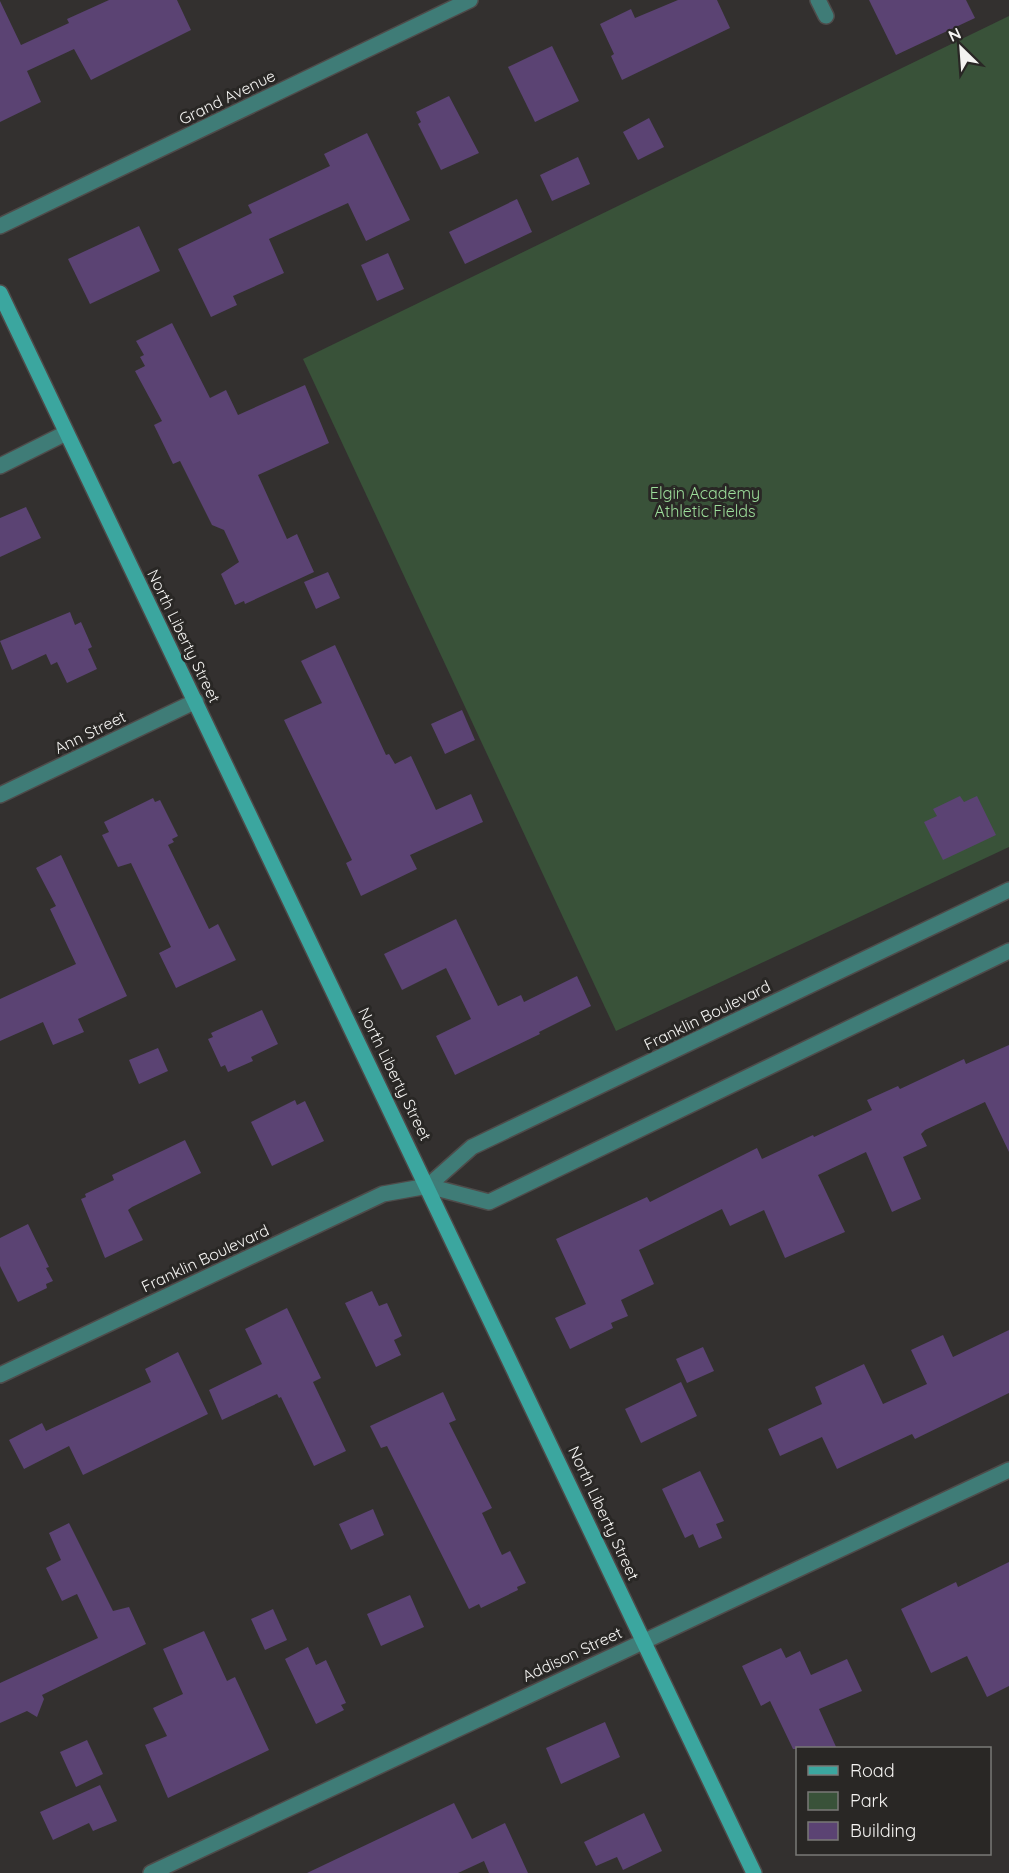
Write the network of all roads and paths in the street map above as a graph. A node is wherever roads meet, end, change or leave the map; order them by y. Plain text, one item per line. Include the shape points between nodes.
1 (470, 0) edge
2 (818, 0) edge
3 (826, 16) dead end
4 (0, 226) edge
5 (0, 293) edge
6 (66, 433) junction
7 (0, 466) edge
8 (196, 701) junction
9 (0, 795) edge
10 (1009, 890) edge
11 (1009, 951) edge
12 (428, 1186) junction
13 (0, 1375) edge
14 (1009, 1470) edge
15 (645, 1640) junction
16 (151, 1873) edge
17 (754, 1873) edge

1 - 4 street, Grand Avenue
2 - 3 street
5 - 6 main road, North Liberty Street
6 - 7 street
6 - 8 main road, North Liberty Street
8 - 9 street, Ann Street
8 - 12 main road, North Liberty Street
10 - 12 street, Franklin Boulevard via 472,1147
11 - 12 street, Franklin Boulevard via 489,1202
12 - 13 street, Franklin Boulevard via 383,1194
12 - 15 main road, North Liberty Street
14 - 15 street, Addison Street
15 - 16 street, Addison Street
15 - 17 main road, North Liberty Street

